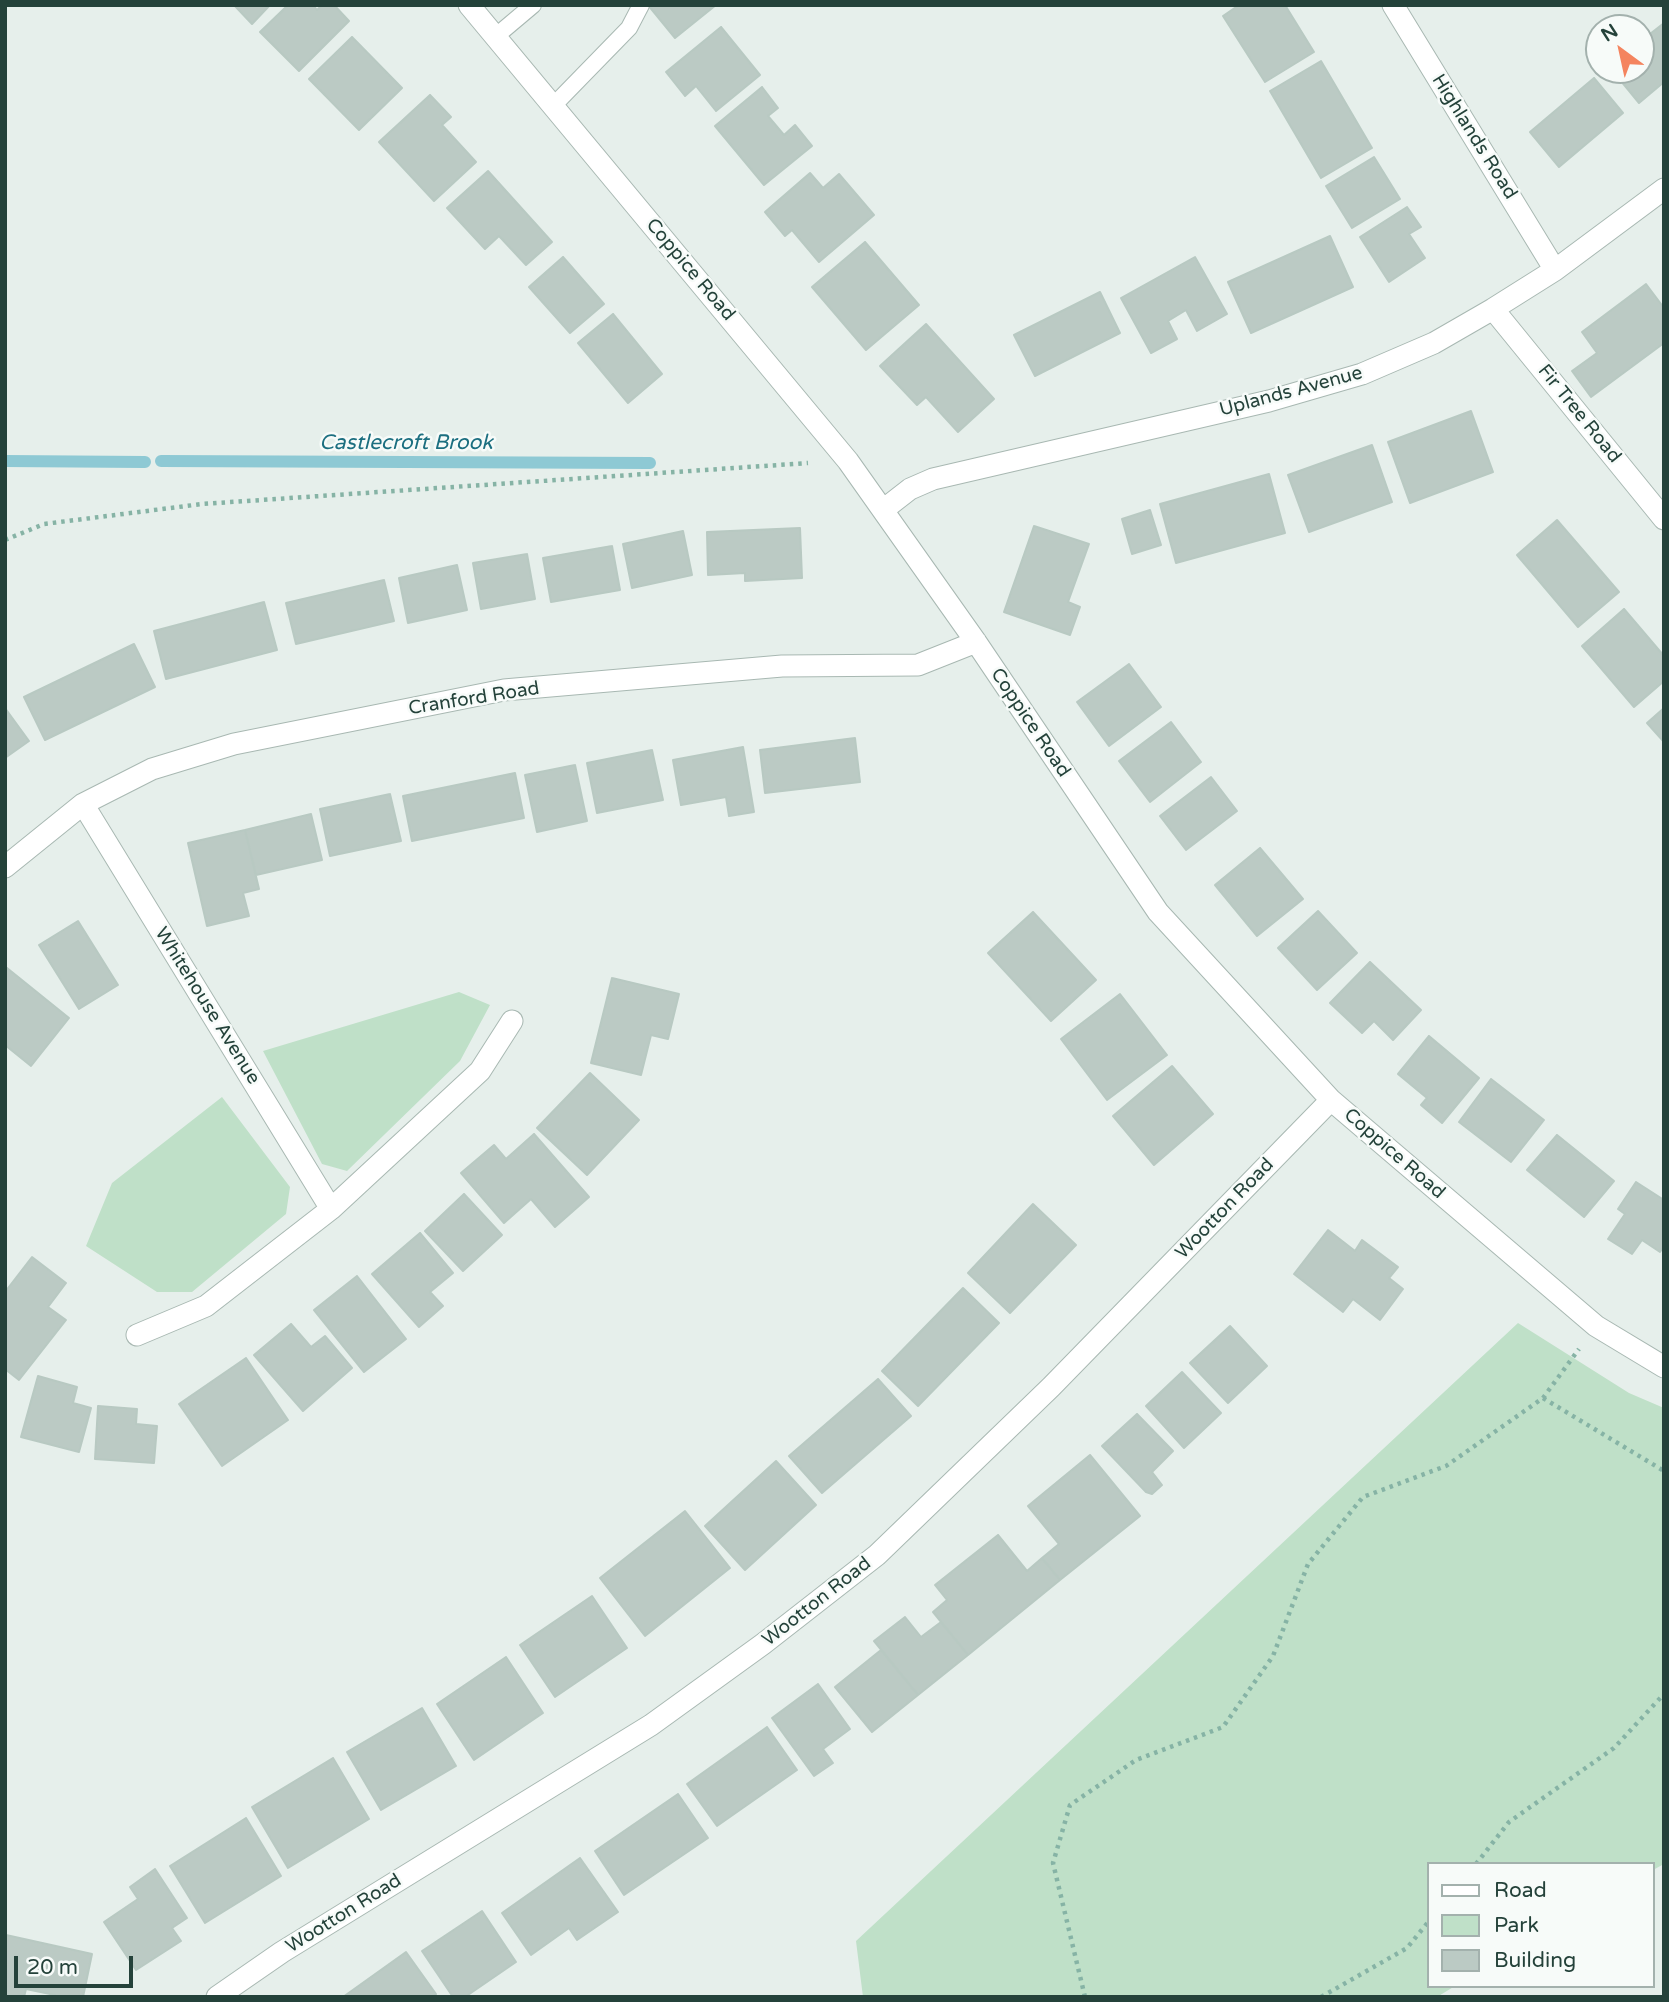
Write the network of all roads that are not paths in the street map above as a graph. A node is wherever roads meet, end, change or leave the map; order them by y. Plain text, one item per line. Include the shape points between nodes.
1 (469, 5) edge
2 (533, 5) edge
3 (641, 5) edge
4 (1393, 5) edge
5 (495, 37) junction
6 (553, 107) junction
7 (1664, 189) edge
8 (1555, 270) junction
9 (1493, 309) junction
10 (883, 510) junction
11 (1664, 519) edge
12 (976, 642) junction
13 (83, 804) junction
14 (5, 867) edge
15 (512, 1021) dead end
16 (1331, 1100) junction
17 (331, 1209) junction
18 (137, 1335) dead end
19 (1664, 1367) edge
20 (217, 1997) edge

1 - 5 street, Coppice Road
2 - 5 lane
3 - 6 lane via 629,28
4 - 8 street, Highlands Road
5 - 6 street, Coppice Road
6 - 10 street, Coppice Road via 848,461
7 - 8 street, Uplands Avenue
8 - 9 street, Uplands Avenue
9 - 10 street, Uplands Avenue via 1434,343 1362,374 1269,401 933,478
9 - 11 street, Fir Tree Road
10 - 12 street, Coppice Road
12 - 13 street, Cranford Road via 918,665 782,666 504,690 234,744 152,769
12 - 16 street, Coppice Road via 1158,912
13 - 14 street, Cranford Road
13 - 17 street, Whitehouse Avenue
15 - 17 street via 480,1071
16 - 19 street, Coppice Road via 1596,1326
16 - 20 street, Wootton Road via 1051,1387 877,1555 650,1724
17 - 18 street via 206,1306

